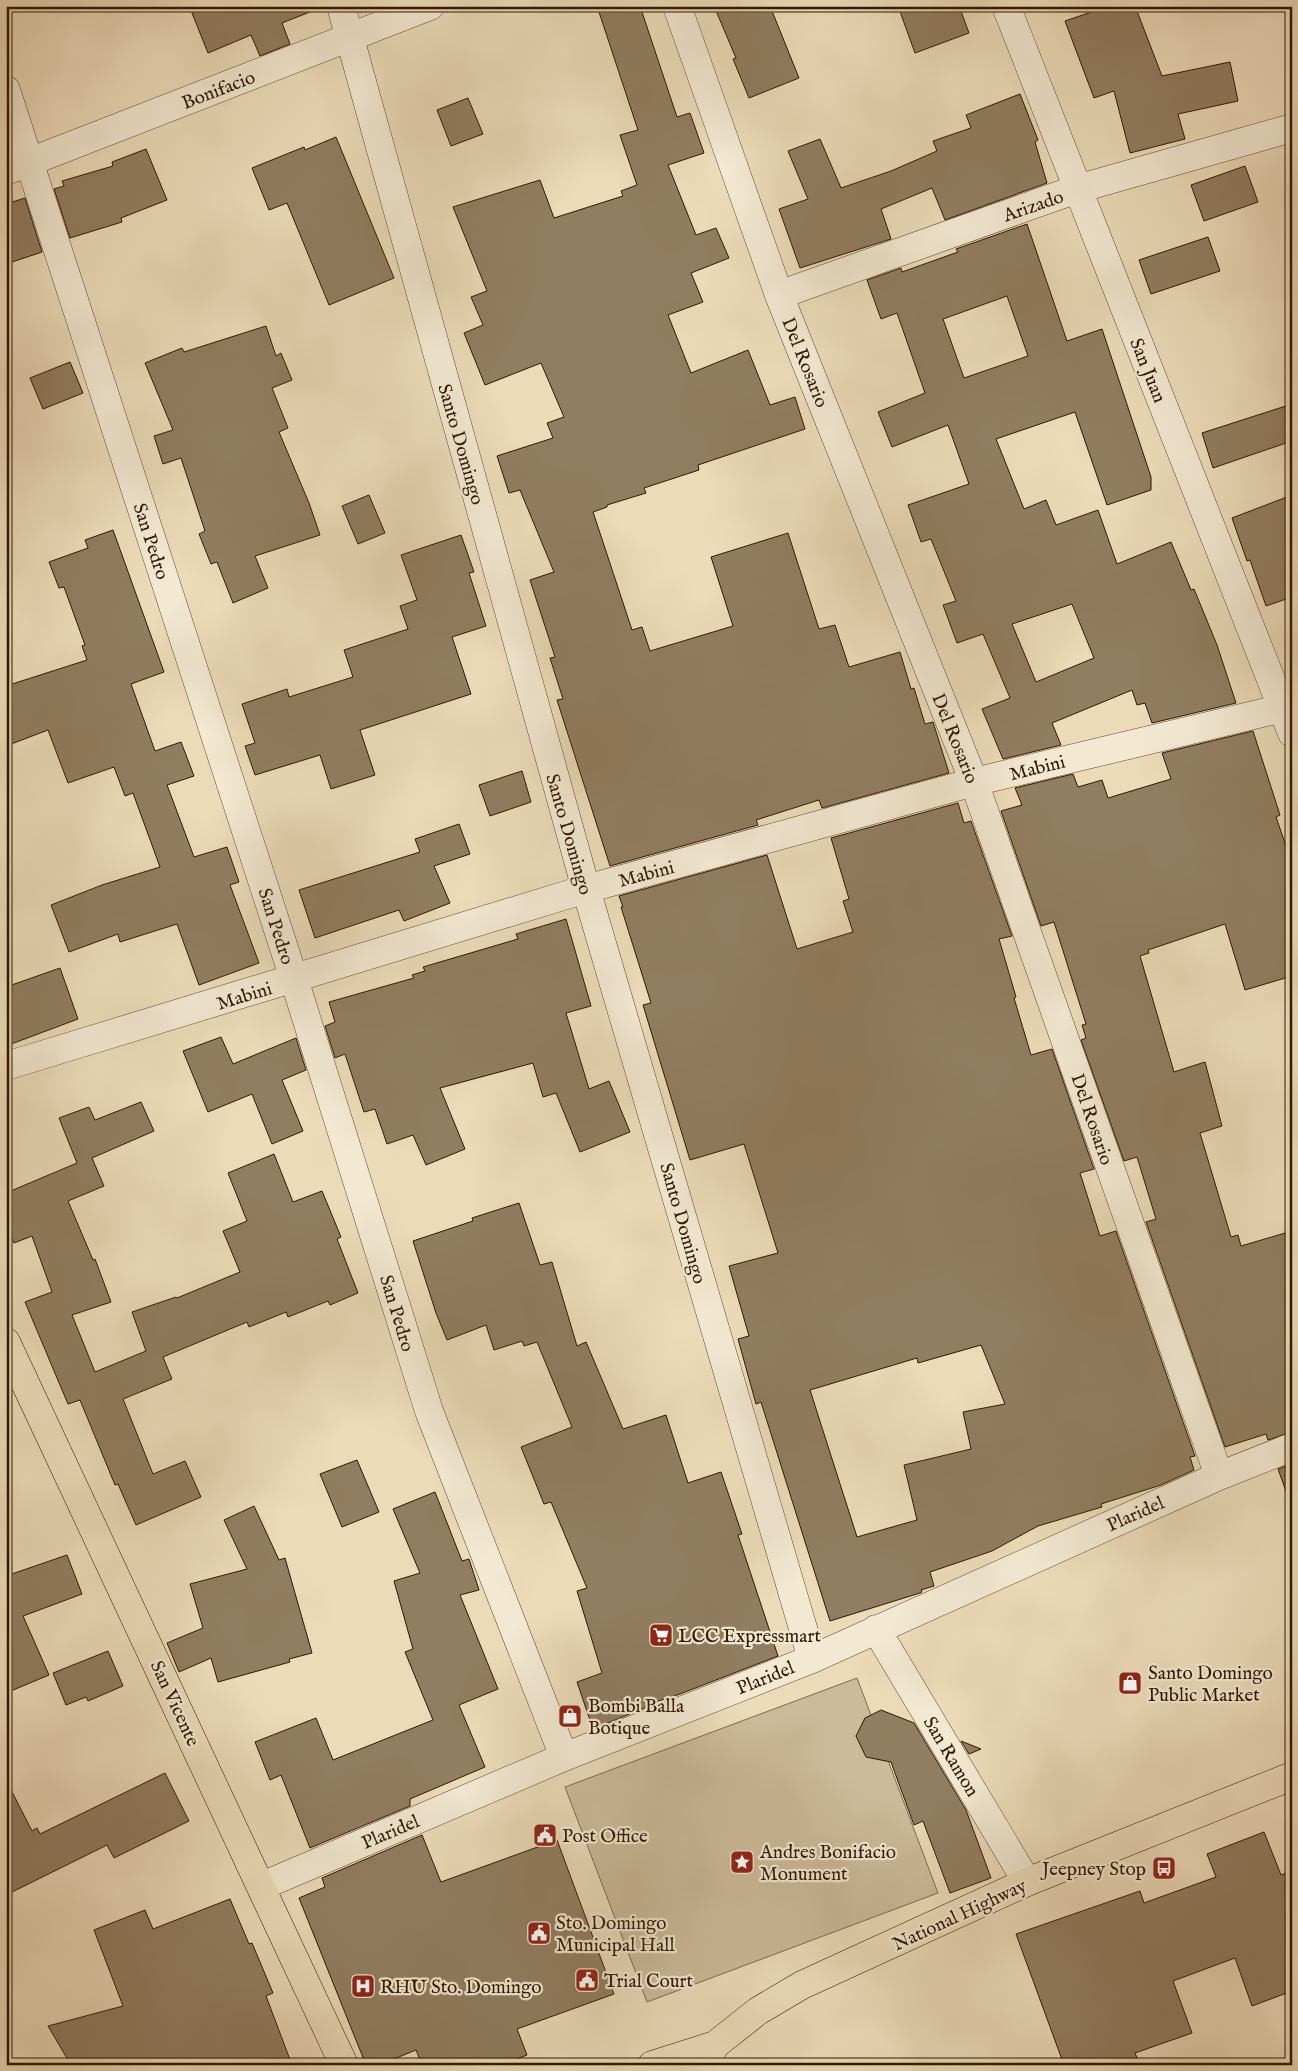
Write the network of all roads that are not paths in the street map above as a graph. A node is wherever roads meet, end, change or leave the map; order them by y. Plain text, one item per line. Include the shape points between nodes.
1 (341, 6) edge
2 (430, 6) edge
3 (678, 6) edge
4 (1006, 6) edge
5 (350, 38) junction
6 (6, 90) edge
7 (1292, 128) edge
8 (18, 167) edge
9 (1077, 189) junction
10 (779, 295) junction
11 (1289, 715) edge
12 (974, 782) junction
13 (586, 889) junction
14 (294, 979) junction
15 (6, 1066) edge
16 (6, 1342) edge
17 (1292, 1447) edge
18 (1219, 1476) junction
19 (876, 1629) junction
20 (812, 1659) junction
21 (564, 1756) junction
22 (1292, 1776) edge
23 (1027, 1882) junction
24 (262, 1886) junction
25 (710, 2055) edge
26 (344, 2065) edge
27 (652, 2065) edge

1 - 5 street, Santo Domingo
2 - 5 street, Bonifacio
3 - 10 street, Del Rosario
4 - 9 street, San Juan
5 - 8 street, Bonifacio
5 - 13 street, Santo Domingo
6 - 8 street, San Pedro
7 - 9 street, Arizado
8 - 14 street, San Pedro
9 - 10 street, Arizado
9 - 11 street, San Juan
10 - 12 street, Del Rosario
11 - 12 street, Mabini
12 - 13 street, Mabini
12 - 18 street, Del Rosario
13 - 14 street, Mabini
13 - 20 street, Santo Domingo
14 - 15 street, Mabini
14 - 21 street, San Pedro via 429,1411
16 - 24 main road, San Vicente
17 - 18 street, Plaridel
18 - 19 street, Plaridel
19 - 20 street, Plaridel
19 - 23 street, San Ramon
20 - 21 street, Plaridel
21 - 24 street, Plaridel
22 - 23 main road, National Highway
23 - 25 main road, National Highway via 802,1985 758,2011
24 - 26 main road, San Vicente
25 - 27 main road

